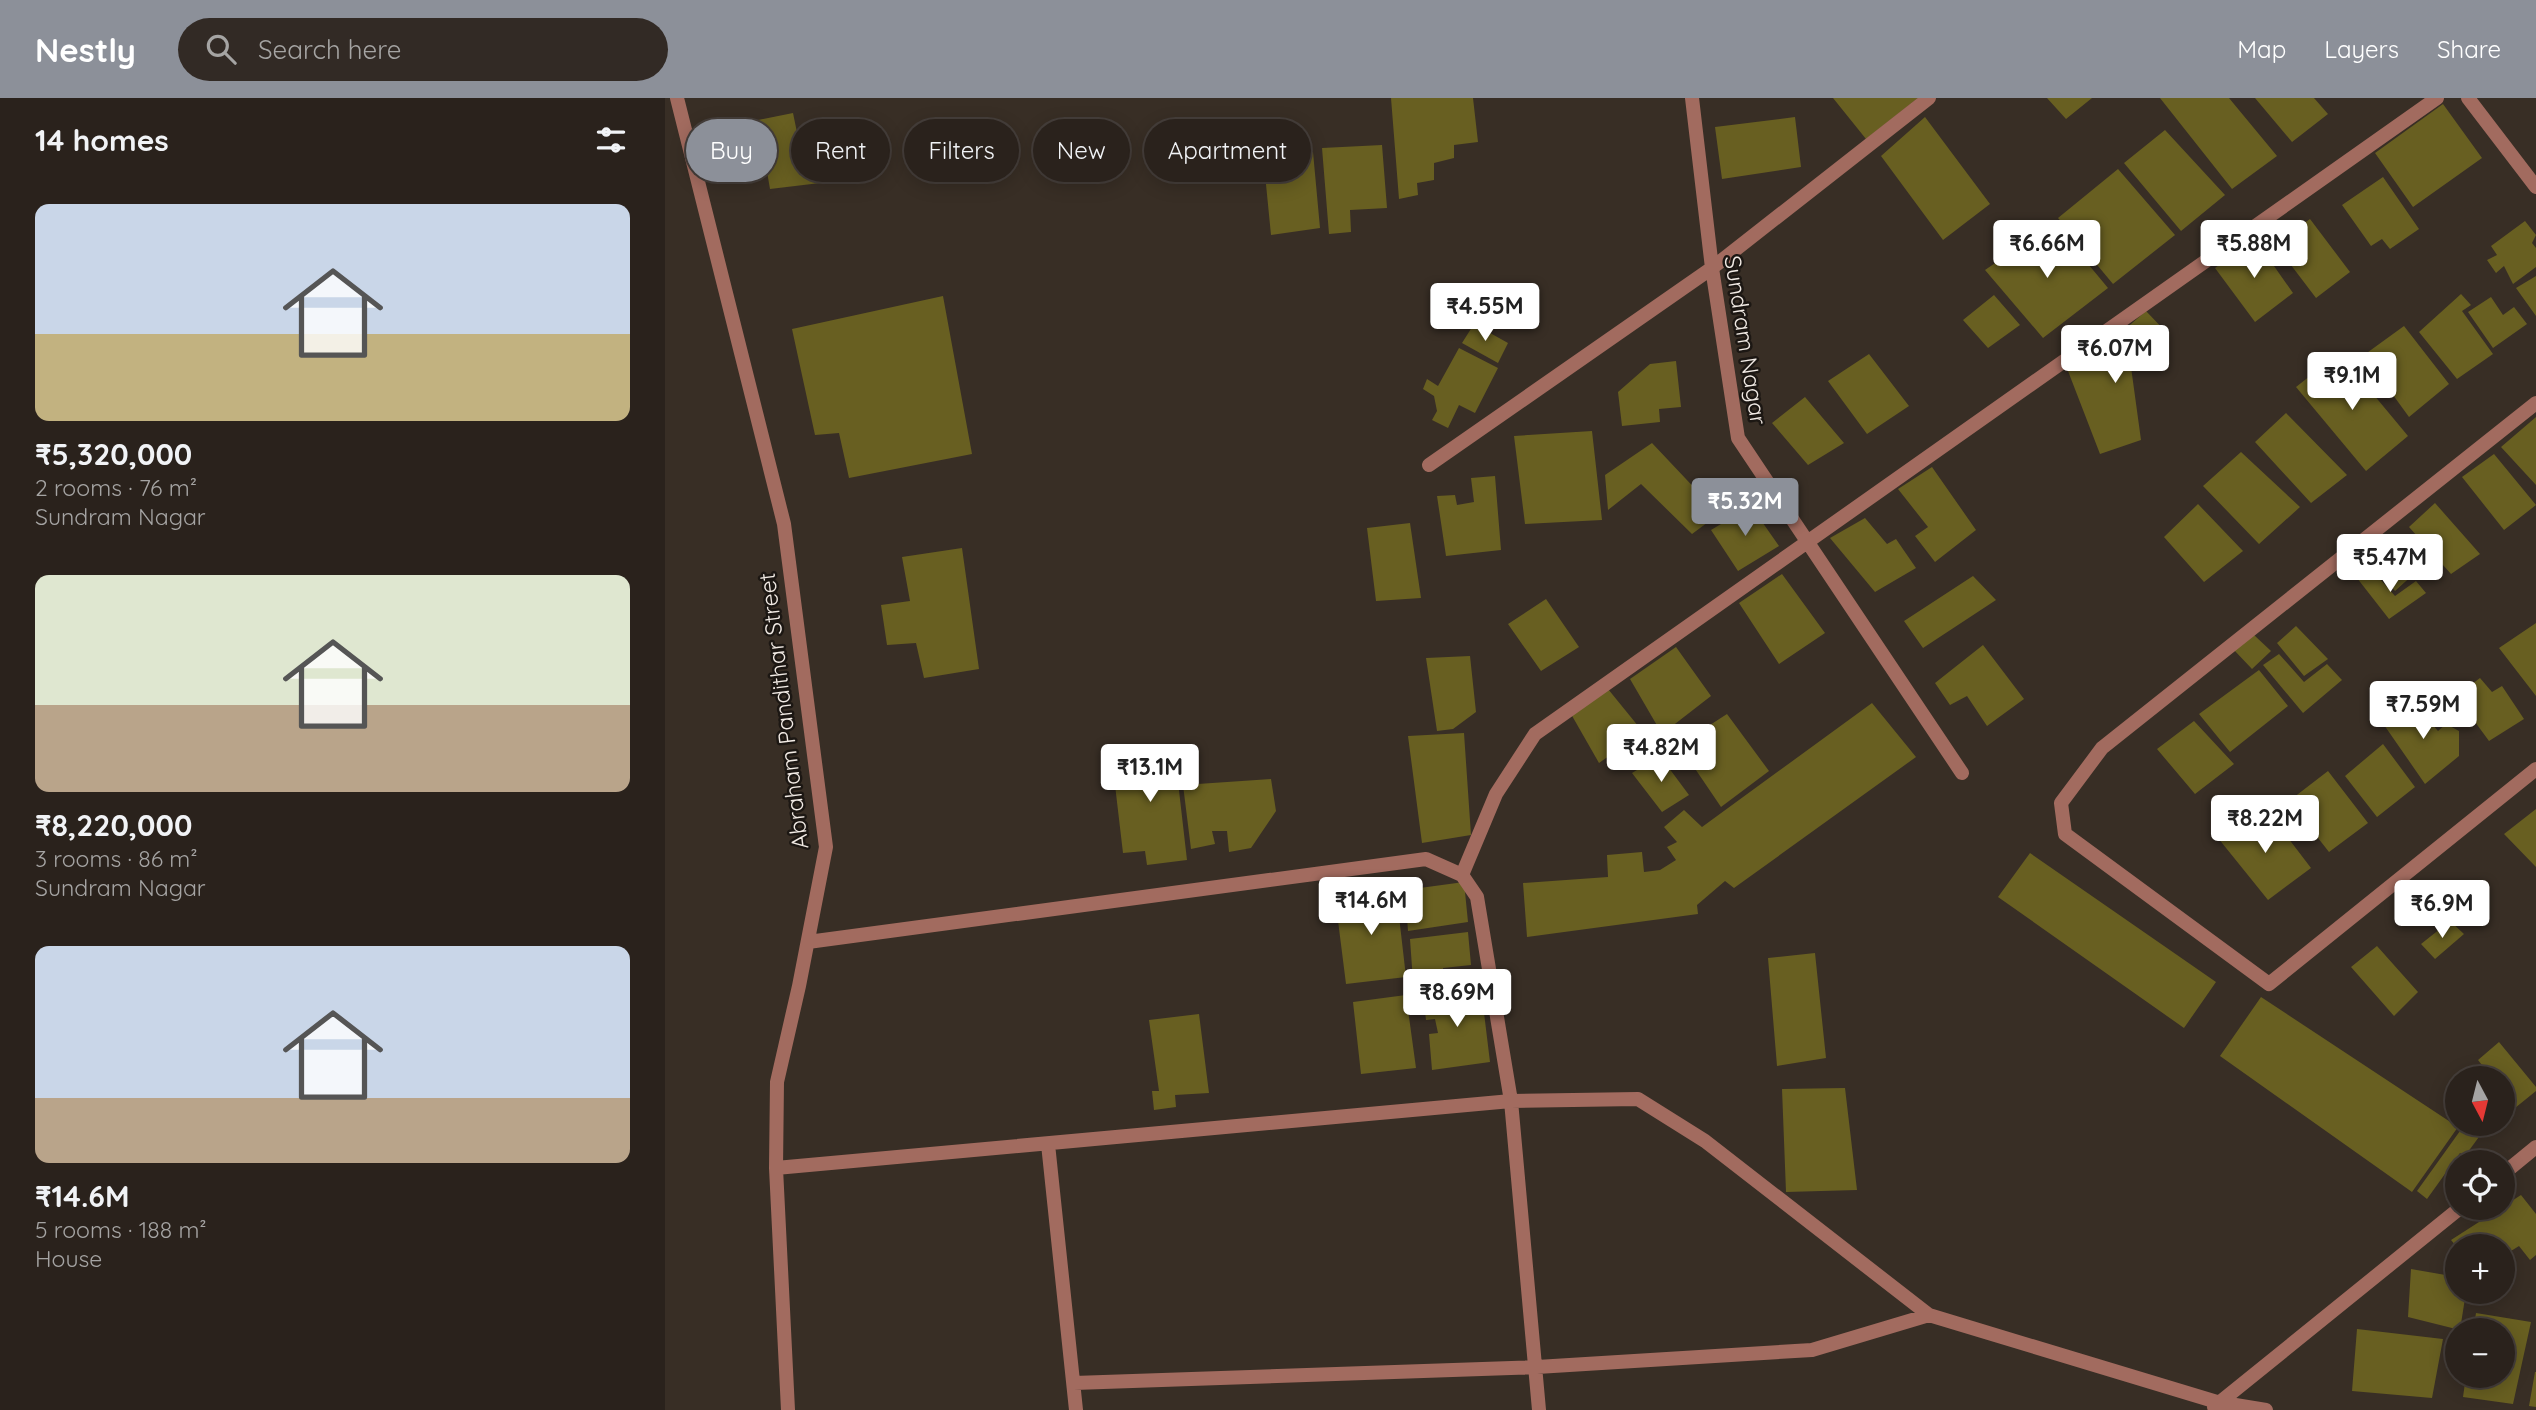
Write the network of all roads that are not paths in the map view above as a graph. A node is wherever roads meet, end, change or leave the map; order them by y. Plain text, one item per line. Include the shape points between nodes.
1 (677, 98) edge
2 (1692, 98) edge
3 (1929, 98) edge
4 (2437, 98) edge
5 (2468, 98) edge
6 (2536, 187) edge
7 (1711, 268) junction
8 (2536, 403) edge
9 (1429, 465) dead end
10 (1807, 542) junction
11 (2536, 769) edge
12 (1962, 773) dead end
13 (1462, 874) junction
14 (808, 942) junction
15 (1511, 1101) junction
16 (1048, 1144) junction
17 (2536, 1147) edge
18 (2515, 1164) edge
19 (776, 1168) junction
20 (2445, 1220) edge
21 (1929, 1315) junction
22 (1537, 1367) junction
23 (1074, 1383) junction
24 (2215, 1406) edge
25 (788, 1410) edge
26 (1076, 1410) edge
27 (1539, 1410) edge
28 (2266, 1410) edge

1 - 14 street, Abraham Pandithar Street via 784,524 825,847
2 - 7 street, Sundram Nagar
3 - 7 street
4 - 10 street
5 - 6 street
7 - 9 street
7 - 10 street, Sundram Nagar via 1738,438
8 - 11 street via 2102,748 2061,803 2065,834 2269,984
10 - 12 street, Sundram Nagar
10 - 13 street via 1535,734 1496,794
13 - 14 street via 1426,859
13 - 15 street via 1476,897
14 - 19 street, Abraham Pandithar Street via 777,1082
15 - 16 street
15 - 21 street via 1638,1099 1705,1140
15 - 22 street
16 - 19 street
16 - 23 street
17 - 18 street
19 - 25 street, Abraham Pandithar Street
20 - 24 street
21 - 22 street via 1812,1350
21 - 24 street
22 - 23 street
22 - 27 street
23 - 26 street
24 - 28 street

